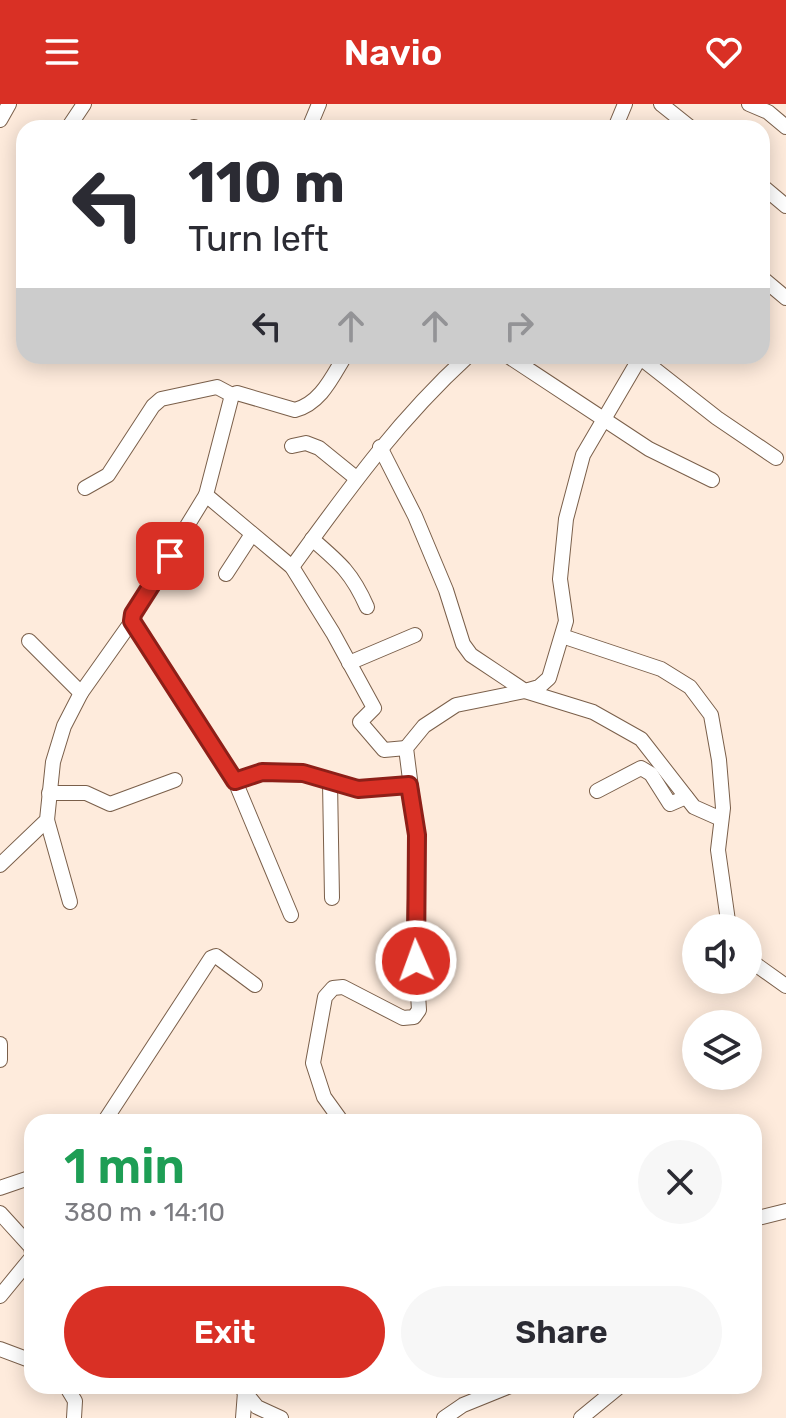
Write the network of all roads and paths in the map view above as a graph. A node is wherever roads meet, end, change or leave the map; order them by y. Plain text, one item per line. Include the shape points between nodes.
1 (9, 104) edge
2 (661, 104) edge
3 (749, 104) edge
4 (770, 108) edge
5 (0, 120) edge
6 (681, 120) edge
7 (786, 127) edge
8 (770, 193) edge
9 (786, 206) edge
10 (770, 285) edge
11 (786, 298) edge
12 (341, 364) edge
13 (459, 364) edge
14 (520, 364) edge
15 (636, 364) edge
16 (649, 364) edge
17 (232, 395) junction
18 (603, 421) junction
19 (292, 446) dead end
20 (380, 447) junction
21 (776, 458) dead end
22 (356, 478) junction
23 (712, 480) dead end
24 (85, 488) dead end
25 (206, 495) junction
26 (252, 534) junction
27 (312, 539) junction
28 (292, 567) junction
29 (226, 574) dead end
30 (367, 607) dead end
31 (132, 621) junction
32 (415, 635) dead end
33 (562, 636) junction
34 (29, 641) dead end
35 (349, 663) junction
36 (525, 691) junction
37 (81, 693) junction
38 (406, 748) junction
39 (175, 780) dead end
40 (235, 781) junction
41 (330, 782) junction
42 (409, 785) junction
43 (597, 791) dead end
44 (49, 793) junction
45 (686, 797) junction
46 (721, 819) junction
47 (47, 820) junction
48 (0, 865) edge
49 (332, 898) dead end
50 (70, 902) dead end
51 (727, 914) edge
52 (291, 915) dead end
53 (762, 969) edge
54 (255, 985) dead end
55 (786, 986) edge
56 (0, 1044) edge
57 (0, 1060) edge
58 (109, 1114) edge
59 (336, 1114) edge
60 (24, 1180) edge
61 (0, 1188) edge
62 (786, 1211) edge
63 (0, 1213) edge
64 (762, 1217) edge
65 (24, 1239) edge
66 (24, 1265) edge
67 (0, 1296) edge
68 (0, 1349) edge
69 (24, 1358) edge
70 (71, 1394) edge
71 (243, 1394) edge
72 (247, 1394) edge
73 (476, 1394) edge
74 (610, 1394) edge
75 (74, 1418) edge
76 (243, 1418) edge
77 (281, 1418) edge
78 (444, 1418) edge
79 (581, 1418) edge

1 - 5 street
2 - 6 street
3 - 4 street
4 - 7 street
8 - 9 street
10 - 11 street
12 - 17 street via 329,385 303,408
13 - 20 street
14 - 18 street
15 - 18 street
16 - 21 street
17 - 24 street via 217,387 161,399 108,475
17 - 25 street
18 - 23 street
18 - 33 street via 583,455 566,519
19 - 22 street via 306,443 319,448
20 - 22 street
20 - 36 street via 415,516 463,644
22 - 27 street
25 - 26 street
25 - 31 street
26 - 28 street
26 - 29 street
27 - 28 street
27 - 30 street via 346,569
28 - 35 street
31 - 37 street
31 - 40 street
32 - 35 street
33 - 36 street via 549,678
33 - 46 street via 661,669 690,687 711,715
34 - 37 street
35 - 38 street via 374,708 361,727 384,750
36 - 38 street via 456,705 424,726
36 - 45 street via 593,712 641,739
37 - 44 street via 64,726
38 - 42 street
39 - 44 street via 110,804 86,793
40 - 41 street via 262,772 303,773
40 - 52 street
41 - 42 street via 358,789
41 - 49 street
42 - 59 street via 417,835 414,931 419,1010 414,1017 403,1018 343,987 325,997 313,1063 324,1097
43 - 45 street via 641,768 651,774 670,804
44 - 47 street
45 - 46 street via 694,807
46 - 51 street via 718,850
47 - 48 street
47 - 50 street
53 - 55 street
54 - 58 street via 216,956 211,958
56 - 57 street
60 - 61 street
62 - 64 street
63 - 65 street
66 - 67 street
68 - 69 street
70 - 75 street
71 - 76 street
72 - 77 street via 257,1407
73 - 78 street
74 - 79 street

